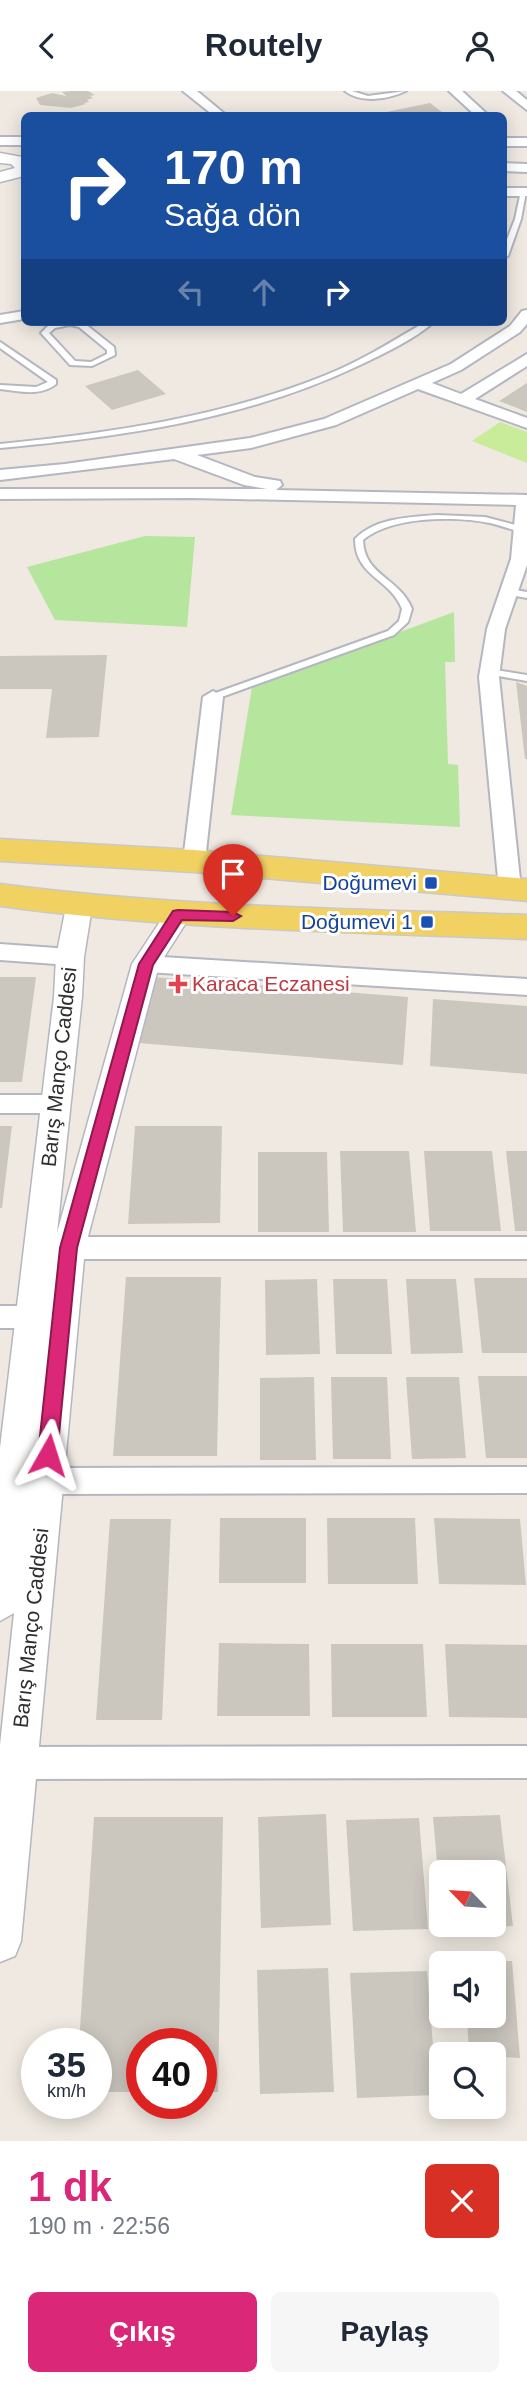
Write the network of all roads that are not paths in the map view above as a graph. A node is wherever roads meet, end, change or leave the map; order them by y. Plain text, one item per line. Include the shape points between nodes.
1 (189, 91) edge
2 (348, 91) edge
3 (404, 91) edge
4 (455, 91) edge
5 (509, 91) edge
6 (527, 106) edge
7 (216, 112) edge
8 (479, 112) edge
9 (0, 141) edge
10 (21, 141) edge
11 (507, 141) edge
12 (527, 142) edge
13 (12, 165) edge
14 (507, 167) edge
15 (527, 168) edge
16 (0, 192) edge
17 (507, 192) edge
18 (525, 192) edge
19 (507, 248) edge
20 (527, 314) edge
21 (21, 316) edge
22 (0, 319) edge
23 (53, 326) edge
24 (82, 326) edge
25 (423, 326) edge
26 (0, 344) edge
27 (527, 359) edge
28 (419, 384) junction
29 (0, 387) edge
30 (462, 400) junction
31 (527, 423) edge
32 (251, 443) junction
33 (0, 446) edge
34 (168, 454) junction
35 (145, 457) junction
36 (213, 468) junction
37 (0, 475) edge
38 (192, 493) junction
39 (0, 494) edge
40 (148, 495) junction
41 (526, 513) edge
42 (518, 594) edge
43 (489, 672) junction
44 (527, 678) edge
45 (213, 697) joint
46 (0, 850) edge
47 (194, 861) junction
48 (518, 889) edge
49 (0, 895) edge
50 (79, 907) junction
51 (178, 915) junction
52 (527, 927) edge
53 (0, 952) edge
54 (71, 957) junction
55 (146, 964) junction
56 (527, 988) edge
57 (0, 1104) edge
58 (56, 1104) junction
59 (69, 1248) junction
60 (527, 1248) edge
61 (0, 1317) edge
62 (32, 1317) junction
63 (527, 1480) edge
64 (45, 1481) junction
65 (3, 1549) edge
66 (0, 1603) edge
67 (527, 1762) edge
68 (17, 1763) junction
69 (0, 1941) edge

1 - 7 street
2 - 3 lane via 367,99
4 - 8 street
5 - 6 street
9 - 10 street
11 - 12 street
13 - 16 street
14 - 15 street
17 - 18 street
18 - 19 lane
20 - 28 street via 515,329 456,367
21 - 22 street
23 - 24 lane via 45,334 73,363 99,363 111,355 111,349
25 - 33 lane via 329,376 229,410 133,429
26 - 29 lane via 52,382 40,389
27 - 30 street
28 - 30 street
28 - 32 street via 330,422
30 - 31 street
32 - 34 street
32 - 36 street
34 - 35 street
34 - 36 street via 197,459
35 - 37 street
35 - 40 street via 135,471 138,484
36 - 38 street via 207,484
36 - 41 street via 261,485
38 - 40 street
38 - 41 street
39 - 40 street
41 - 42 street
41 - 45 lane via 487,520 447,517 372,528 359,539 359,555 368,569 402,596 406,615 398,628
42 - 43 street via 496,629
43 - 44 lane
43 - 48 street
45 - 47 street
46 - 47 main road
47 - 48 main road
49 - 50 main road
50 - 51 main road
50 - 54 street, Barış Manço Caddesi
51 - 52 main road
51 - 55 street, Barış Manço Caddesi
53 - 54 street
54 - 58 street, Barış Manço Caddesi
55 - 56 street
55 - 59 street, Barış Manço Caddesi
57 - 58 street
58 - 62 street, Barış Manço Caddesi
59 - 60 street
59 - 64 street, Barış Manço Caddesi
61 - 62 street
62 - 65 street, Barış Manço Caddesi
63 - 64 street
64 - 68 street, Barış Manço Caddesi
65 - 66 street, Barış Manço Caddesi
67 - 68 street
68 - 69 street, Barış Manço Caddesi

